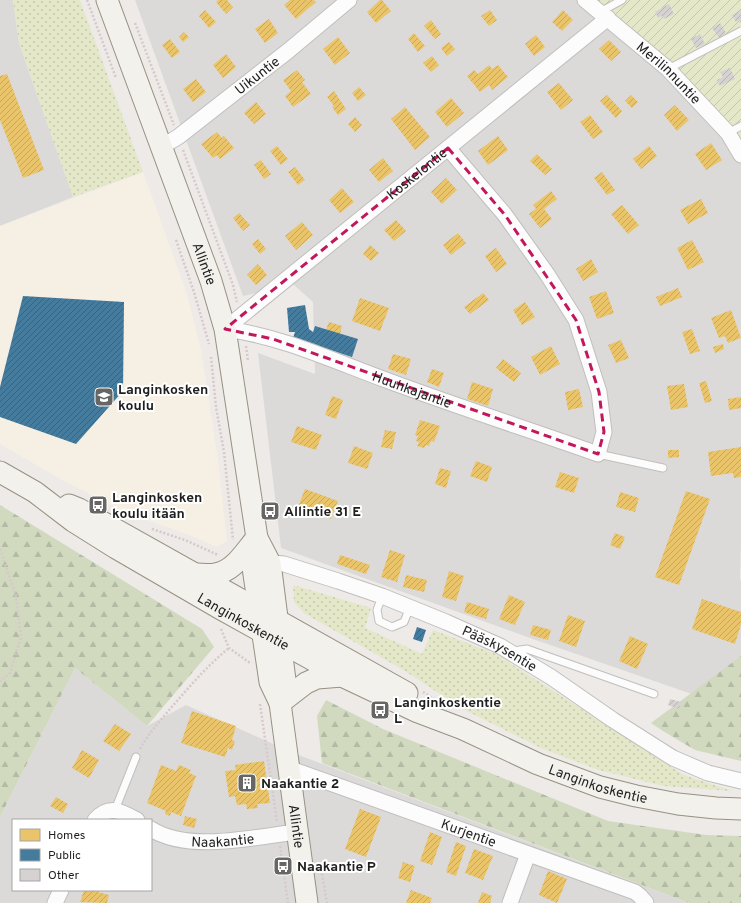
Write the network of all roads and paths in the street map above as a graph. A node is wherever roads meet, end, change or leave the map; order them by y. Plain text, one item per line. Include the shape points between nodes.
1 (87, 0) edge
2 (107, 0) edge
3 (349, 0) edge
4 (585, 0) edge
5 (622, 0) edge
6 (604, 15) junction
7 (741, 31) edge
8 (668, 68) junction
9 (116, 79) dead end
10 (734, 129) edge
11 (161, 147) junction
12 (448, 148) junction
13 (741, 155) edge
14 (174, 233) dead end
15 (225, 329) junction
16 (210, 346) dead end
17 (210, 354) dead end
18 (598, 454) junction
19 (663, 468) dead end
20 (0, 472) edge
21 (35, 492) junction
22 (0, 549) edge
23 (248, 558) junction
24 (196, 574) junction
25 (382, 596) junction
26 (410, 608) junction
27 (259, 610) junction
28 (273, 631) junction
29 (229, 648) dead end
30 (509, 652) junction
31 (342, 676) junction
32 (0, 681) edge
33 (419, 689) dead end
34 (654, 694) dead end
35 (438, 701) dead end
36 (270, 703) junction
37 (463, 729) junction
38 (136, 757) joint
39 (288, 768) junction
40 (741, 780) edge
41 (741, 809) edge
42 (115, 810) junction
43 (96, 819) edge
44 (135, 819) edge
45 (152, 830) edge
46 (287, 833) junction
47 (528, 854) junction
48 (319, 857) dead end
49 (61, 891) edge
50 (55, 903) edge
51 (288, 903) edge
52 (307, 903) edge
53 (326, 903) edge
54 (510, 903) edge
55 (646, 903) edge

1 - 9 path
2 - 11 street, Allintie
3 - 11 street, Uikuntie via 288,51
4 - 6 street, Merilinnuntie
5 - 6 lane
6 - 8 street, Merilinnuntie
6 - 12 street, Koskelontie
7 - 8 lane
8 - 10 street, Merilinnuntie
10 - 13 street, Merilinnuntie
11 - 15 street, Allintie via 211,281
12 - 15 street, Koskelontie
12 - 18 street via 505,215 576,320 599,392 604,432
14 - 16 path
15 - 18 street, Huuhkajantie via 273,338 404,387
15 - 23 street, Allintie via 256,538
17 - 23 path via 233,539
18 - 19 lane, Huuhkajantie
20 - 21 street, Langinkoskentie
21 - 24 street, Langinkoskentie via 79,509
21 - 28 street, Langinkoskentie via 73,521 116,548
22 - 32 path via 16,596 21,637 10,673
23 - 24 street via 216,574
23 - 25 street, Pääskysentie via 284,564
23 - 27 street
23 - 28 street, Allintie
24 - 27 street, Langinkoskentie
25 - 26 street, Pääskysentie
25 - 26 lane via 376,610 379,621 392,627 404,622
26 - 30 street, Pääskysentie
27 - 28 street, Langinkoskentie
28 - 31 street, Langinkoskentie
28 - 36 street, Allintie via 285,680
28 - 37 street, Langinkoskentie via 423,701
29 - 38 path via 189,686 146,738
30 - 34 lane via 527,649
30 - 40 street, Pääskysentie via 674,758 708,773
31 - 36 street via 317,678
31 - 37 street, Langinkoskentie via 418,712
33 - 35 path
36 - 39 street, Allintie
36 - 46 path
37 - 41 street, Langinkoskentie via 538,764 600,787 678,804
38 - 42 lane
39 - 46 street, Allintie
39 - 47 street, Kurjentie
42 - 43 street via 105,811
42 - 44 street
45 - 46 street, Naakantie via 172,838 189,841 222,842
46 - 51 path
46 - 52 street, Allintie
47 - 54 street
47 - 55 street, Kurjentie via 635,892
48 - 53 path
49 - 50 street

